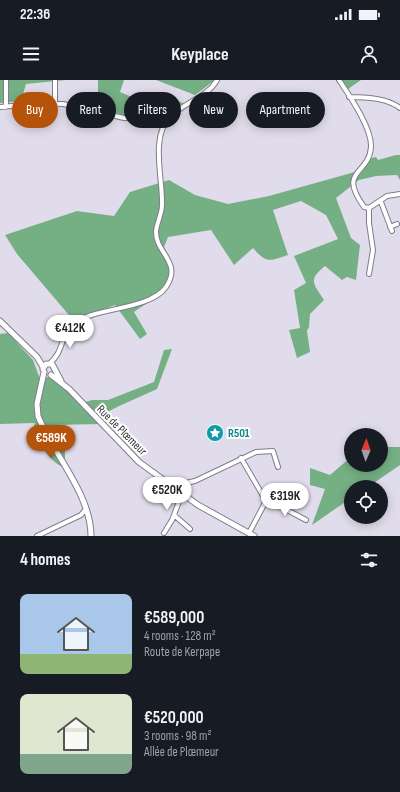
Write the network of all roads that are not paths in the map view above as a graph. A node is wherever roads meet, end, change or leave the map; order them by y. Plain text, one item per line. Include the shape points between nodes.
1 (6, 80) edge
2 (55, 80) edge
3 (217, 80) edge
4 (339, 80) edge
5 (55, 92) edge
6 (349, 97) junction
7 (58, 104) edge
8 (0, 107) edge
9 (6, 107) junction
10 (12, 107) edge
11 (181, 108) edge
12 (400, 108) edge
13 (124, 118) edge
14 (163, 128) edge
15 (400, 194) edge
16 (381, 202) junction
17 (369, 208) junction
18 (397, 224) dead end
19 (369, 274) dead end
20 (0, 321) edge
21 (72, 327) junction
22 (47, 369) junction
23 (55, 369) junction
24 (62, 383) junction
25 (241, 458) junction
26 (278, 467) dead end
27 (184, 483) junction
28 (172, 486) junction
29 (177, 490) junction
30 (182, 494) junction
31 (293, 499) dead end
32 (266, 502) junction
33 (86, 509) junction
34 (287, 510) junction
35 (81, 515) junction
36 (174, 515) junction
37 (89, 516) junction
38 (306, 520) dead end
39 (190, 529) dead end
40 (164, 533) dead end
41 (251, 535) edge
42 (37, 536) edge
43 (91, 536) edge

1 - 9 street
2 - 5 street
3 - 11 street via 211,88
4 - 6 street
6 - 12 street via 382,99
6 - 17 street via 369,136 371,146 368,157 353,181 354,194 364,207
7 - 13 street
8 - 9 street
9 - 10 street
14 - 21 street via 160,138 162,204 156,234 171,264 170,280 165,289 151,298 86,317
15 - 16 street via 387,196
16 - 17 street
16 - 18 street via 391,229
17 - 19 street via 373,250
20 - 22 main road
21 - 22 street
21 - 23 street via 63,343
22 - 23 main road
22 - 23 main road
22 - 24 main road, Rue de Plœmeur
22 - 33 main road via 37,404 38,416
23 - 24 main road, Rue de Plœmeur
24 - 28 main road, Rue de Plœmeur via 139,462
25 - 26 street via 256,452 273,451
25 - 27 street via 202,478
25 - 32 street
27 - 28 street
27 - 29 street
28 - 29 main road, Rue de Plœmeur
29 - 30 main road, Rue de Plœmeur
30 - 36 street
30 - 41 main road, Rue de Plœmeur
31 - 34 street
32 - 34 street via 272,502
32 - 41 street
33 - 35 street
33 - 37 main road
34 - 38 street
35 - 37 street
35 - 42 street
36 - 39 street
36 - 40 street
37 - 43 main road

